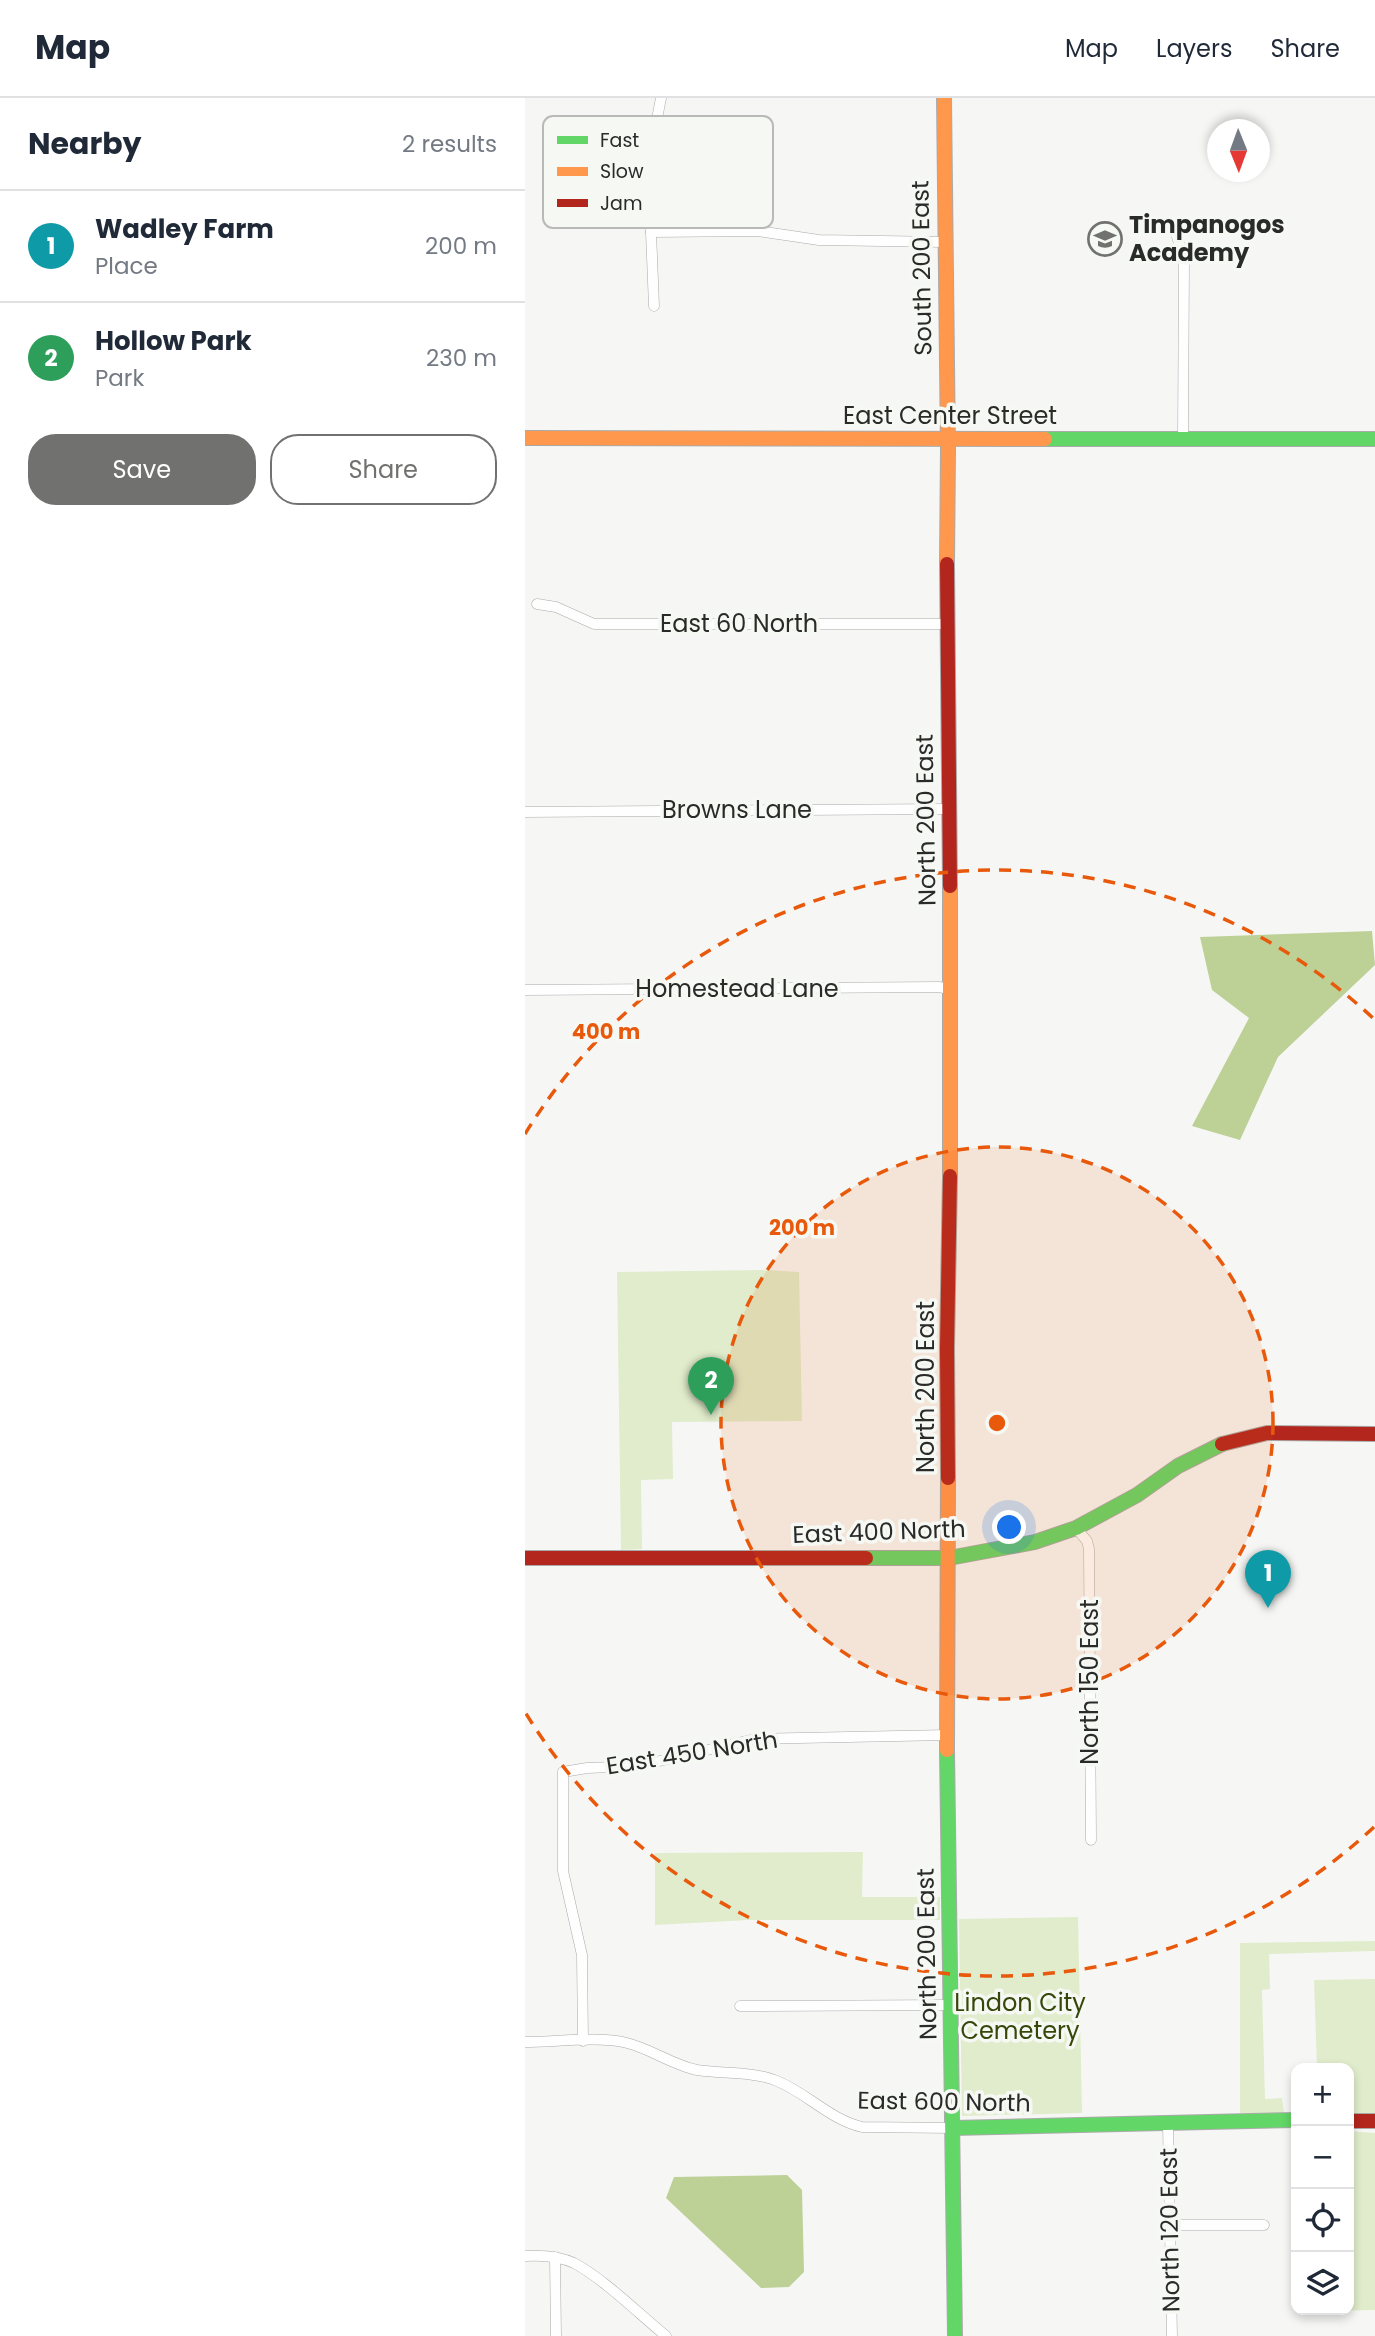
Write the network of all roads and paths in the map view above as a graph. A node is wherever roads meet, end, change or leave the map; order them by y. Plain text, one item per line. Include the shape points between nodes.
1 (661, 98) edge
2 (944, 98) edge
3 (658, 116) edge
4 (651, 228) edge
5 (651, 232) junction
6 (1176, 233) dead end
7 (944, 242) junction
8 (654, 306) dead end
9 (525, 438) edge
10 (947, 438) junction
11 (1184, 439) junction
12 (1375, 439) edge
13 (537, 604) dead end
14 (946, 624) junction
15 (948, 809) junction
16 (525, 812) edge
17 (949, 989) junction
18 (525, 990) edge
19 (1375, 1434) edge
20 (1076, 1528) junction
21 (525, 1558) edge
22 (949, 1558) junction
23 (947, 1735) junction
24 (1091, 1840) dead end
25 (740, 2006) dead end
26 (951, 2006) junction
27 (583, 2041) junction
28 (525, 2042) edge
29 (1291, 2120) edge
30 (1354, 2121) edge
31 (1375, 2121) edge
32 (1168, 2124) junction
33 (953, 2128) junction
34 (1170, 2225) junction
35 (1264, 2225) dead end
36 (525, 2256) edge
37 (555, 2257) junction
38 (556, 2336) edge
39 (666, 2336) edge
40 (955, 2336) edge
41 (1172, 2336) edge

1 - 3 street
2 - 7 street, South 200 East
4 - 5 street
5 - 7 street via 758,231 819,240
5 - 8 street
6 - 11 street via 1184,260
7 - 10 street, South 200 East
9 - 10 street, East Center Street
10 - 11 street, East Center Street
10 - 14 street, North 200 East
11 - 12 street, East Center Street
13 - 14 street, East 60 North via 594,624
14 - 15 street, North 200 East
15 - 16 street, Browns Lane
15 - 17 street, North 200 East
17 - 18 street, Homestead Lane
17 - 22 street, North 200 East
19 - 20 street, East 400 North via 1268,1433 1217,1445
20 - 22 street, East 400 North via 1035,1542
20 - 24 street, North 150 East via 1089,1549
21 - 22 street, East 400 North
22 - 23 street, North 200 East
23 - 26 street, North 200 East
23 - 27 street, East 450 North via 755,1739 638,1766 563,1772 563,1871 582,1955
25 - 26 street
26 - 33 street, North 200 East
27 - 28 street, East 600 North
27 - 33 street, East 600 North via 625,2042 693,2069 773,2080 838,2119 862,2127
29 - 32 street, East 600 North
30 - 31 street
32 - 33 street, East 600 North
32 - 34 street, North 120 East
33 - 40 street, North 200 East
34 - 35 street
34 - 41 street, North 120 East
36 - 37 street
37 - 38 street
37 - 39 street via 594,2277

